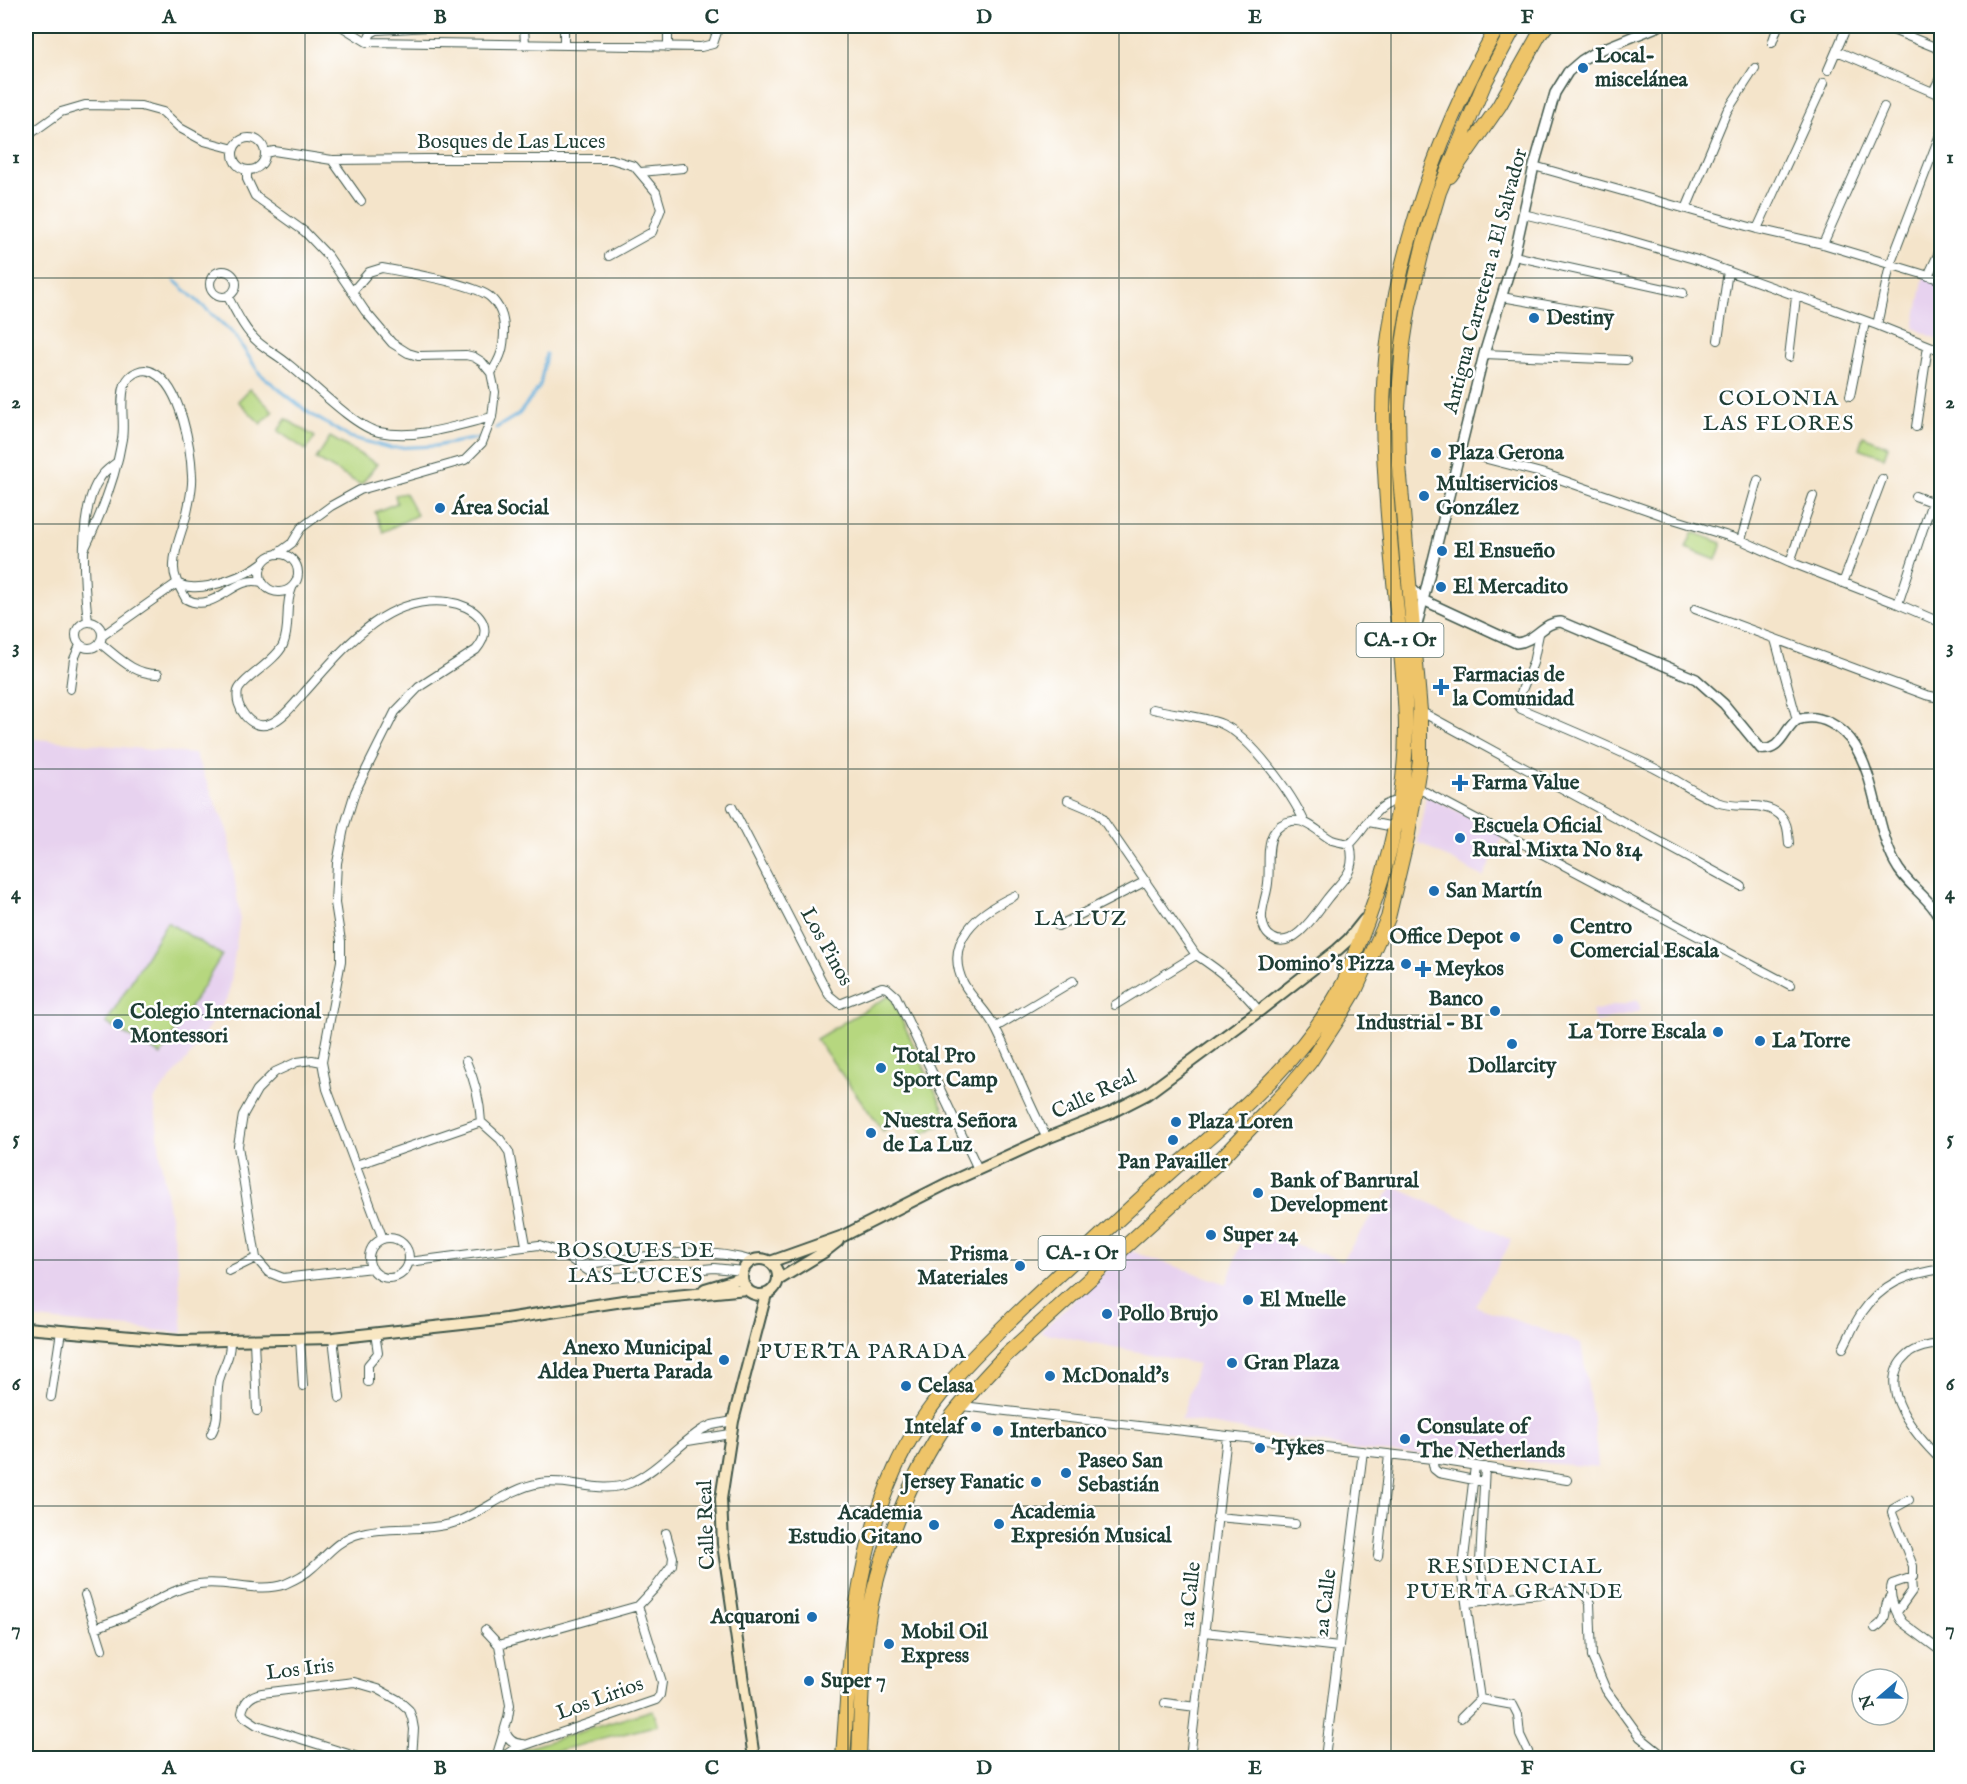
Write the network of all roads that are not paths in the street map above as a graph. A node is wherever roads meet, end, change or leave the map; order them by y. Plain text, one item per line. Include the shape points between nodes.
1 (341, 26) edge
2 (447, 26) edge
3 (524, 26) edge
4 (564, 26) edge
5 (668, 26) edge
6 (719, 26) edge
7 (1498, 26) edge
8 (1515, 26) edge
9 (1546, 26) edge
10 (1659, 26) edge
11 (1778, 26) edge
12 (1847, 26) edge
13 (1883, 26) edge
14 (367, 42) junction
15 (1772, 43) dead end
16 (525, 45) junction
17 (564, 45) junction
18 (668, 48) junction
19 (1941, 50) edge
20 (1837, 51) junction
21 (1755, 68) dead end
22 (1828, 70) dead end
23 (1941, 74) edge
24 (1824, 83) dead end
25 (1937, 94) edge
26 (1884, 106) dead end
27 (1941, 132) edge
28 (26, 137) edge
29 (234, 149) junction
30 (265, 153) junction
31 (332, 160) junction
32 (1534, 166) junction
33 (683, 168) dead end
34 (247, 170) junction
35 (641, 172) junction
36 (1439, 192) junction
37 (362, 201) dead end
38 (1686, 209) junction
39 (1523, 214) junction
40 (1757, 229) junction
41 (1823, 244) junction
42 (1941, 246) edge
43 (609, 256) dead end
44 (1514, 256) junction
45 (1890, 265) junction
46 (1728, 272) junction
47 (1928, 276) junction
48 (1941, 280) edge
49 (352, 292) junction
50 (1683, 293) dead end
51 (228, 297) dead end
52 (1502, 297) junction
53 (1796, 297) junction
54 (1609, 316) dead end
55 (1864, 322) junction
56 (1877, 325) junction
57 (1718, 340) dead end
58 (1928, 346) junction
59 (1941, 351) edge
60 (1484, 354) junction
61 (1789, 357) dead end
62 (1626, 360) dead end
63 (491, 373) junction
64 (1850, 396) dead end
65 (492, 417) junction
66 (1916, 427) dead end
67 (1460, 452) junction
68 (117, 462) junction
69 (1882, 479) dead end
70 (1758, 480) dead end
71 (1813, 496) dead end
72 (1915, 496) dead end
73 (1932, 502) junction
74 (1941, 506) edge
75 (1741, 540) junction
76 (292, 543) junction
77 (84, 550) junction
78 (277, 554) junction
79 (292, 559) junction
80 (1790, 562) junction
81 (262, 563) junction
82 (261, 582) junction
83 (177, 583) junction
84 (1843, 583) junction
85 (292, 588) junction
86 (1411, 588) junction
87 (274, 592) junction
88 (1423, 600) junction
89 (1898, 604) junction
90 (1695, 609) dead end
91 (288, 612) junction
92 (1941, 620) edge
93 (88, 622) junction
94 (1539, 634) junction
95 (1414, 638) junction
96 (101, 639) junction
97 (1774, 639) junction
98 (80, 645) junction
99 (158, 674) dead end
100 (70, 689) dead end
101 (1941, 695) edge
102 (1153, 709) dead end
103 (1420, 711) junction
104 (1797, 720) junction
105 (1416, 787) junction
106 (1068, 800) dead end
107 (1399, 801) junction
108 (732, 807) dead end
109 (1370, 822) junction
110 (1305, 823) junction
111 (1394, 827) junction
112 (1350, 844) junction
113 (1788, 844) dead end
114 (1146, 881) junction
115 (1741, 886) dead end
116 (1014, 896) dead end
117 (1375, 902) junction
118 (1941, 924) edge
119 (1059, 926) dead end
120 (1337, 950) junction
121 (1196, 955) junction
122 (1351, 963) junction
123 (1073, 981) dead end
124 (1790, 985) dead end
125 (1114, 1005) dead end
126 (1259, 1011) junction
127 (996, 1027) junction
128 (466, 1061) dead end
129 (322, 1062) junction
130 (481, 1122) junction
131 (1047, 1138) junction
132 (356, 1166) junction
133 (978, 1169) junction
134 (843, 1236) junction
135 (383, 1239) junction
136 (526, 1245) junction
137 (256, 1258) junction
138 (752, 1261) junction
139 (409, 1262) junction
140 (770, 1262) junction
141 (580, 1265) junction
142 (372, 1268) junction
143 (1941, 1269) edge
144 (229, 1272) dead end
145 (742, 1275) junction
146 (778, 1280) junction
147 (747, 1289) junction
148 (732, 1292) junction
149 (766, 1294) junction
150 (688, 1295) junction
151 (759, 1318) junction
152 (26, 1328) edge
153 (61, 1331) junction
154 (375, 1333) junction
155 (300, 1338) junction
156 (333, 1338) junction
157 (254, 1340) junction
158 (230, 1341) junction
159 (1941, 1345) edge
160 (1843, 1348) dead end
161 (368, 1382) dead end
162 (303, 1386) dead end
163 (51, 1397) dead end
164 (340, 1398) dead end
165 (962, 1406) junction
166 (257, 1411) dead end
167 (733, 1421) junction
168 (211, 1434) dead end
169 (730, 1434) junction
170 (1227, 1436) junction
171 (687, 1441) junction
172 (1363, 1451) junction
173 (1389, 1455) junction
174 (1432, 1459) junction
175 (1941, 1461) edge
176 (1474, 1466) junction
177 (1485, 1467) junction
178 (1473, 1480) junction
179 (1567, 1480) dead end
180 (1484, 1482) junction
181 (1909, 1500) dead end
182 (1217, 1516) junction
183 (1295, 1524) dead end
184 (666, 1533) dead end
185 (1378, 1556) dead end
186 (1911, 1579) junction
187 (1891, 1595) junction
188 (85, 1596) dead end
189 (1487, 1601) junction
190 (1467, 1604) junction
191 (638, 1606) junction
192 (1897, 1612) junction
193 (95, 1628) junction
194 (1875, 1628) dead end
195 (485, 1630) dead end
196 (1205, 1632) junction
197 (500, 1645) junction
198 (1339, 1647) junction
199 (102, 1649) dead end
200 (1941, 1652) edge
201 (1480, 1699) junction
202 (1165, 1703) dead end
203 (1196, 1707) junction
204 (1461, 1718) dead end
205 (505, 1727) junction
206 (528, 1744) junction
207 (361, 1758) edge
208 (412, 1758) edge
209 (496, 1758) edge
210 (501, 1758) edge
211 (754, 1758) edge
212 (843, 1758) edge
213 (859, 1758) edge
214 (1190, 1758) edge
215 (1325, 1758) edge
216 (1531, 1758) edge
217 (1666, 1758) edge

1 - 14 street
2 - 14 street via 377,30
3 - 16 street
4 - 17 street
5 - 18 street
6 - 18 street via 713,44
7 - 107 highway, CA-1 Or via 1454,113 1427,183 1395,302 1383,412 1405,692 1406,730
8 - 36 highway, CA-1 Or via 1484,84
9 - 36 highway via 1499,106
10 - 32 street, Antigua Carretera a El Salvador via 1595,52 1568,72 1555,93
11 - 15 street
12 - 20 street
13 - 19 street
14 - 16 street
16 - 17 street
17 - 18 street
20 - 22 street
20 - 25 street
21 - 38 street via 1727,111
23 - 25 street
24 - 40 street
26 - 41 street
27 - 45 street
28 - 29 street via 61,112 85,105 141,106 163,112 180,128 204,141
29 - 30 street via 242,140 251,138 260,142
29 - 34 street via 236,164
30 - 31 street, Bosques de Las Luces
30 - 34 street via 261,165
31 - 35 street, Bosques de Las Luces via 611,159
31 - 37 street
32 - 38 street
32 - 39 street, Antigua Carretera a El Salvador
33 - 35 street
34 - 49 street via 246,179 255,196 305,232 328,256
35 - 43 street via 656,192 661,209 652,232
36 - 86 highway, CA-1 Or via 1409,306 1401,364 1399,465
38 - 40 street
39 - 44 street, Antigua Carretera a El Salvador
39 - 46 street via 1624,238
40 - 41 street
41 - 45 street
42 - 47 street
44 - 50 street
44 - 52 street, Antigua Carretera a El Salvador
45 - 47 street
45 - 56 street
46 - 53 street
46 - 57 street
47 - 48 street
49 - 63 street via 380,330 408,353 466,355 482,362
49 - 63 street via 369,272 382,268 474,288 490,297 503,314 504,322 501,358
51 - 65 street via 258,342 350,417 377,432 428,432
52 - 54 street
52 - 60 street, Antigua Carretera a El Salvador
53 - 55 street
53 - 61 street
55 - 56 street
55 - 64 street
56 - 58 street
58 - 59 street
58 - 66 street
60 - 62 street
60 - 67 street, Antigua Carretera a El Salvador
63 - 65 street via 495,392
65 - 76 street via 482,443 465,460 360,490 301,528
67 - 75 street via 1545,474
67 - 88 street, Antigua Carretera a El Salvador
68 - 77 street
68 - 77 street via 99,478 91,493
68 - 83 street via 123,436 125,385 131,375 142,370 153,372 165,380 176,398 192,478 174,565
69 - 84 street
70 - 75 street
71 - 80 street
72 - 73 street
73 - 74 street
73 - 89 street
75 - 80 street
76 - 78 street
76 - 79 street
77 - 93 street
78 - 79 street
78 - 81 street
79 - 85 street via 298,572
80 - 84 street
81 - 82 street
81 - 83 street via 224,582 190,587
82 - 83 street via 249,581 216,599 199,603 186,599
82 - 87 street
83 - 96 street
84 - 89 street
85 - 87 street
85 - 91 street
86 - 88 street
86 - 95 highway, CA-1 Or
87 - 91 street
88 - 94 street via 1516,644
88 - 95 street, Antigua Carretera a El Salvador
89 - 92 street
90 - 97 street
91 - 129 street via 282,647 237,693 243,714 257,725 269,724 289,710 341,651 386,615 420,603 446,602 475,611 484,630 476,650 427,680 402,703 355,792 337,863 335,903 341,961
93 - 96 street via 98,625
93 - 98 street via 80,625 76,633
94 - 104 street via 1552,622 1561,622 1696,679 1724,704 1761,749 1776,746
94 - 113 street via 1533,663 1518,700 1521,709 1650,766 1715,802 1775,812 1786,823
95 - 103 highway, CA-1 Or
96 - 98 street via 97,646
96 - 99 street via 135,671
97 - 101 street via 1926,695
97 - 104 street
98 - 100 street
102 - 110 street via 1221,724 1240,735 1286,790
103 - 105 highway, CA-1 Or
103 - 115 street
104 - 118 street via 1822,719 1842,731 1855,746 1896,865 1932,905
105 - 124 street
105 - 165 highway, CA-1 Or via 1388,918 1355,991 1310,1062 1241,1141 1014,1347
106 - 114 street via 1101,817
107 - 109 street via 1388,801
107 - 111 highway, CA-1 Or
108 - 133 street, Los Pinos via 829,995 840,1004 882,987 896,996
109 - 111 street
109 - 112 street
110 - 112 street via 1333,840
110 - 112 street via 1283,824 1272,835 1262,921 1271,938 1288,939 1307,926 1350,872
111 - 117 highway, CA-1 Or
114 - 119 street
114 - 121 street
116 - 127 street via 978,917 959,942 959,973 964,985
117 - 120 main road, Calle Real via 1356,932
117 - 122 highway, CA-1 Or
120 - 122 main road
120 - 126 main road, Calle Real
121 - 125 street
121 - 126 street via 1237,985
122 - 212 highway, CA-1 Or via 1343,984 1313,1031 1284,1064 990,1339 922,1419 894,1469 862,1566 850,1643
123 - 127 street
126 - 131 main road, Calle Real via 1146,1094
127 - 131 street
128 - 130 street via 480,1101
129 - 132 street via 327,1089
129 - 137 street via 297,1062 276,1072 257,1090 243,1115 238,1146
130 - 132 street
130 - 136 street via 509,1152
131 - 133 main road, Calle Real
132 - 135 street
133 - 134 main road, Calle Real
134 - 140 main road, Calle Real
134 - 146 main road, Calle Real
135 - 139 street via 402,1243
135 - 142 street via 370,1254
136 - 139 street
136 - 141 street via 549,1248
137 - 142 street via 268,1272 283,1278
137 - 144 street
138 - 140 main road
138 - 141 street via 726,1255 674,1253
138 - 145 main road
139 - 142 street via 393,1278 381,1276
140 - 146 main road
141 - 145 street via 596,1276 611,1278 714,1268
143 - 160 street via 1897,1280 1860,1315
145 - 147 main road
145 - 150 main road
146 - 149 main road
147 - 148 main road
147 - 149 main road
148 - 150 main road
148 - 151 main road via 757,1303
149 - 151 main road, Calle Real
150 - 154 main road
151 - 167 main road, Calle Real
152 - 153 main road
153 - 158 main road via 145,1340
153 - 163 street
154 - 156 main road
154 - 161 street via 378,1353 368,1365
155 - 156 main road
155 - 157 main road
155 - 162 street
156 - 164 street
157 - 158 main road
157 - 166 street
158 - 168 street via 230,1355 220,1377 218,1419
159 - 175 street via 1911,1352 1899,1365 1893,1380 1904,1413
165 - 170 street
165 - 213 highway, CA-1 Or via 948,1421 916,1479 899,1516 873,1597
167 - 169 main road, Calle Real
167 - 171 street via 712,1425
169 - 171 street
169 - 211 main road, Calle Real via 721,1499 723,1544
170 - 172 street
170 - 182 street, 1a Calle
171 - 193 street via 643,1475 620,1486 538,1483 507,1493 451,1523 354,1536 335,1547 304,1575 282,1585 197,1584
172 - 173 street
172 - 198 street, 2a Calle
173 - 174 street
173 - 185 street
174 - 176 street
174 - 178 street via 1436,1472
176 - 177 street
176 - 178 street
177 - 179 street
177 - 180 street
178 - 180 street
178 - 190 street via 1462,1564
180 - 189 street via 1480,1562
181 - 186 street via 1892,1513 1913,1566
182 - 183 street
182 - 196 street, 1a Calle
184 - 191 street via 672,1565
186 - 187 street via 1892,1584
186 - 192 street via 1912,1591
187 - 192 street
187 - 194 street via 1884,1620
188 - 193 street
189 - 190 street
189 - 217 street via 1582,1590 1590,1603 1592,1657 1606,1690 1640,1737
190 - 201 street
191 - 197 street
191 - 206 street, Los Lirios via 662,1682 660,1695 651,1703
192 - 200 street via 1903,1623
193 - 199 street
195 - 197 street
196 - 198 street
196 - 203 street, 1a Calle
197 - 205 street via 510,1704
198 - 215 street, 2a Calle
201 - 204 street
201 - 216 street via 1513,1705 1520,1735
202 - 203 street
203 - 214 street, 1a Calle
205 - 206 street via 511,1741
205 - 209 street
206 - 210 street, Los Lirios
207 - 208 street, Los Iris via 256,1725 242,1713 245,1703 262,1693 345,1683 369,1686 409,1710 414,1729

